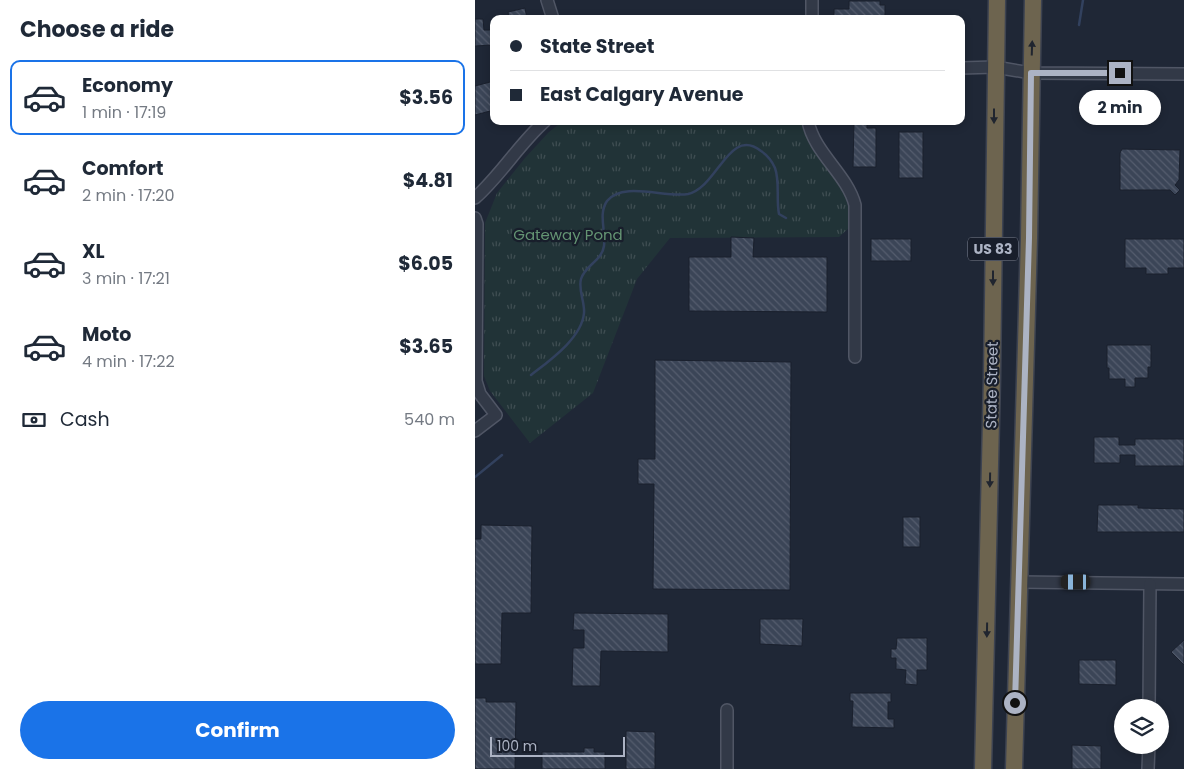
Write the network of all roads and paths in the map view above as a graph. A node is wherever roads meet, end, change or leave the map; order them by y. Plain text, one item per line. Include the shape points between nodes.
1 (547, 0) edge
2 (812, 0) edge
3 (997, 0) edge
4 (1033, 0) edge
5 (552, 15) edge
6 (812, 15) edge
7 (995, 67) junction
8 (965, 68) edge
9 (1031, 73) junction
10 (1184, 74) edge
11 (541, 125) edge
12 (809, 125) edge
13 (475, 198) edge
14 (475, 218) edge
15 (855, 357) dead end
16 (475, 431) edge
17 (1019, 582) junction
18 (1150, 584) junction
19 (1184, 584) edge
20 (1149, 699) edge
21 (727, 710) dead end
22 (1149, 754) edge
23 (727, 769) edge
24 (983, 769) edge
25 (1014, 769) edge
26 (1148, 769) edge

1 - 5 street
2 - 6 street
3 - 7 highway, State Street / US 83
9 -> 4 highway, US 83
7 - 8 street
7 - 9 street
7 -> 24 highway, State Street / US 83
9 - 10 street
9 - 17 highway, US 83
11 - 13 street
12 - 15 street via 813,136 850,191 855,205
14 - 16 street via 476,380 480,394 495,415
17 - 18 street
17 - 25 highway, US 83
18 - 19 street
18 - 20 street
21 - 23 street
22 - 26 street

